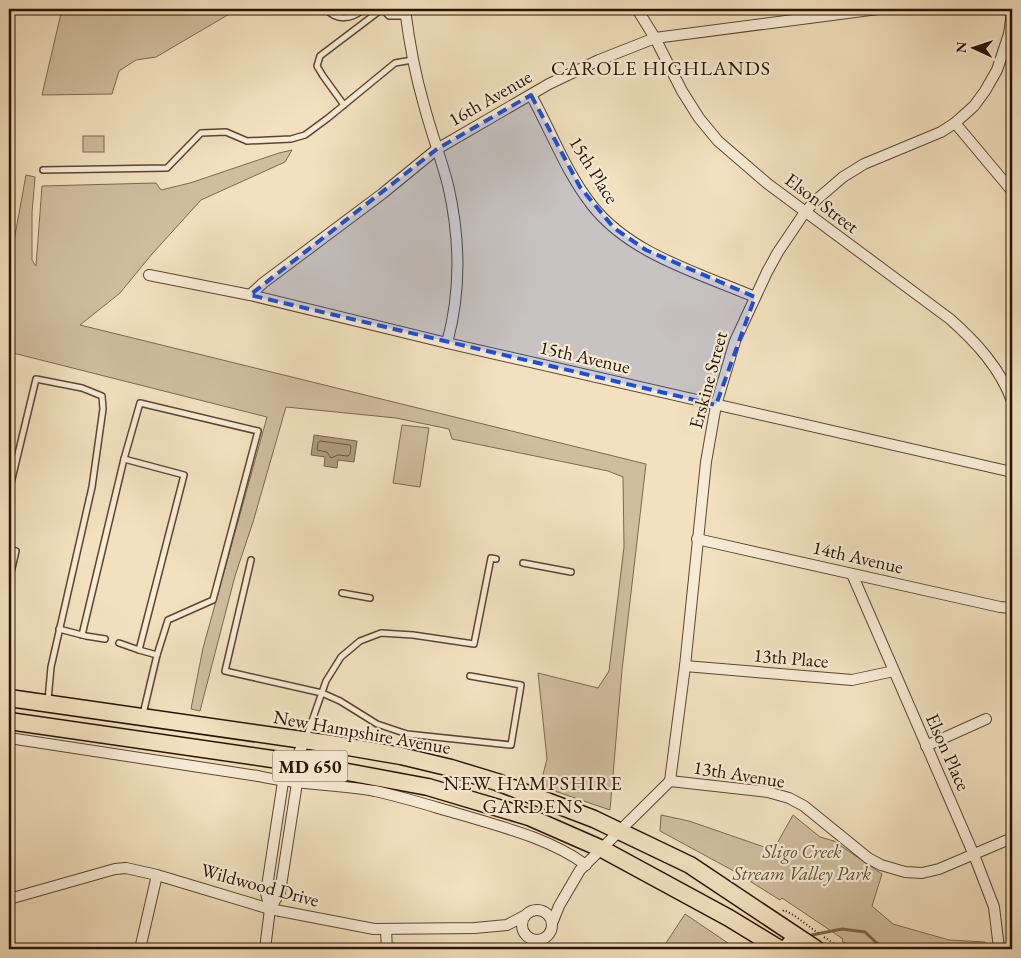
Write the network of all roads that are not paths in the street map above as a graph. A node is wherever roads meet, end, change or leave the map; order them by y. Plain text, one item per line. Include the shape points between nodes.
1 (326, 9) edge
2 (364, 9) edge
3 (637, 9) edge
4 (878, 9) edge
5 (405, 12) edge
6 (1012, 12) edge
7 (655, 38) junction
8 (412, 60) junction
9 (531, 94) junction
10 (344, 105) junction
11 (955, 123) junction
12 (437, 149) junction
13 (43, 170) dead end
14 (1012, 191) edge
15 (805, 212) junction
16 (149, 275) dead end
17 (250, 295) junction
18 (755, 297) junction
19 (447, 343) junction
20 (1012, 401) edge
21 (716, 405) junction
22 (124, 459) junction
23 (1012, 472) edge
24 (9, 482) edge
25 (697, 539) junction
26 (9, 550) edge
27 (496, 559) dead end
28 (251, 560) dead end
29 (523, 564) dead end
30 (571, 572) dead end
31 (852, 574) junction
32 (9, 581) edge
33 (342, 593) dead end
34 (370, 598) dead end
35 (1012, 608) edge
36 (59, 629) junction
37 (82, 635) junction
38 (105, 639) dead end
39 (119, 643) dead end
40 (139, 650) junction
41 (157, 655) junction
42 (685, 666) junction
43 (894, 671) junction
44 (470, 676) dead end
45 (322, 693) junction
46 (9, 698) edge
47 (48, 703) junction
48 (9, 712) edge
49 (142, 717) junction
50 (986, 719) dead end
51 (9, 721) edge
52 (9, 738) edge
53 (305, 741) junction
54 (926, 746) junction
55 (293, 762) junction
56 (670, 781) junction
57 (283, 782) junction
58 (297, 783) junction
59 (619, 832) junction
60 (1012, 838) edge
61 (602, 849) junction
62 (974, 855) junction
63 (586, 865) junction
64 (157, 874) junction
65 (9, 899) edge
66 (270, 909) junction
67 (524, 916) junction
68 (549, 917) junction
69 (507, 925) junction
70 (386, 930) junction
71 (523, 932) junction
72 (548, 937) junction
73 (806, 943) edge
74 (533, 944) edge
75 (999, 948) edge
76 (140, 949) edge
77 (265, 949) edge
78 (387, 949) edge
79 (540, 949) edge
80 (780, 949) edge
81 (785, 949) edge

1 - 2 lane via 338,18 348,18
3 - 7 street, Elson Street
4 - 7 street, 16th Avenue
5 - 8 street
5 - 10 lane via 389,16 382,9 320,56 318,66
6 - 11 street, Erskine Street via 1009,34 997,70 986,91
7 - 9 street, 16th Avenue via 599,60
7 - 15 street, Elson Street via 682,91 718,141
8 - 10 lane via 396,63
8 - 12 street
9 - 12 street, 16th Avenue
9 - 18 street, 15th Place via 580,187 614,228 646,250
10 - 13 lane via 305,135 291,139 247,141 226,132 201,133 167,168
11 - 14 street
11 - 15 street, Erskine Street via 922,141 864,164 843,177
12 - 17 street, 16th Avenue
12 - 19 street via 448,186 456,239 457,292
15 - 18 street, Erskine Street via 778,252
15 - 20 street, Elson Street via 961,328 998,371
16 - 17 street, 15th Avenue
17 - 19 street, 15th Avenue
18 - 21 street, Erskine Street via 735,341
19 - 21 street, 15th Avenue
21 - 23 street, 15th Avenue
21 - 25 street, Erskine Street
22 - 37 lane
22 - 40 lane via 184,475
22 - 41 lane via 140,403 258,432 213,600 168,620
24 - 36 lane via 36,380 82,388 102,396 92,487
25 - 31 street, 14th Avenue
25 - 42 street, Erskine Street
26 - 32 lane via 16,551
27 - 45 lane via 491,558 474,644 381,633 360,641 341,657
28 - 45 lane via 225,671
29 - 30 lane
31 - 35 street, 14th Avenue
31 - 43 street, Elson Place
33 - 34 lane
36 - 37 lane
36 - 47 lane
37 - 38 lane
39 - 40 lane
40 - 41 lane
41 - 49 lane
42 - 43 street, 13th Place via 852,680
42 - 56 street, Erskine Street
43 - 54 street, Elson Place
44 - 45 lane via 521,685 511,745 407,734 378,724
45 - 53 lane
46 - 47 main road, New Hampshire Avenue / MD 650
47 - 48 main road via 29,715
47 - 49 main road, New Hampshire Avenue / MD 650
49 - 53 main road, New Hampshire Avenue / MD 650
50 - 54 street
51 - 55 main road, MD 650
52 - 57 street
53 - 55 street
53 - 59 main road, New Hampshire Avenue / MD 650 via 400,756 451,768 533,795
54 - 62 street, Elson Place
55 - 57 street
55 - 58 street
55 - 61 main road, MD 650 via 428,787 529,817
56 - 59 street
56 - 62 street, 13th Avenue via 768,792 789,798 804,806 868,858 905,872 939,869
57 - 58 street
57 - 66 street via 266,893
58 - 63 street via 374,791 404,798 518,832 558,847
58 - 66 street via 280,892
59 - 61 street
59 - 73 main road, New Hampshire Avenue / MD 650 via 690,866
60 - 62 street, 13th Avenue
61 - 63 street
61 - 80 main road, MD 650
62 - 75 street, Elson Place via 994,907
63 - 68 street
64 - 65 street, Wildwood Drive via 115,869
64 - 66 street, Wildwood Drive
64 - 76 street
66 - 70 street, Wildwood Drive
66 - 77 street
67 - 68 street via 537,910
67 - 69 street, Wildwood Drive
67 - 71 street
68 - 72 street via 551,933
69 - 70 street, Wildwood Drive
69 - 71 street, Wildwood Drive
70 - 78 street
71 - 74 street
72 - 74 street
72 - 79 street
73 - 81 street

